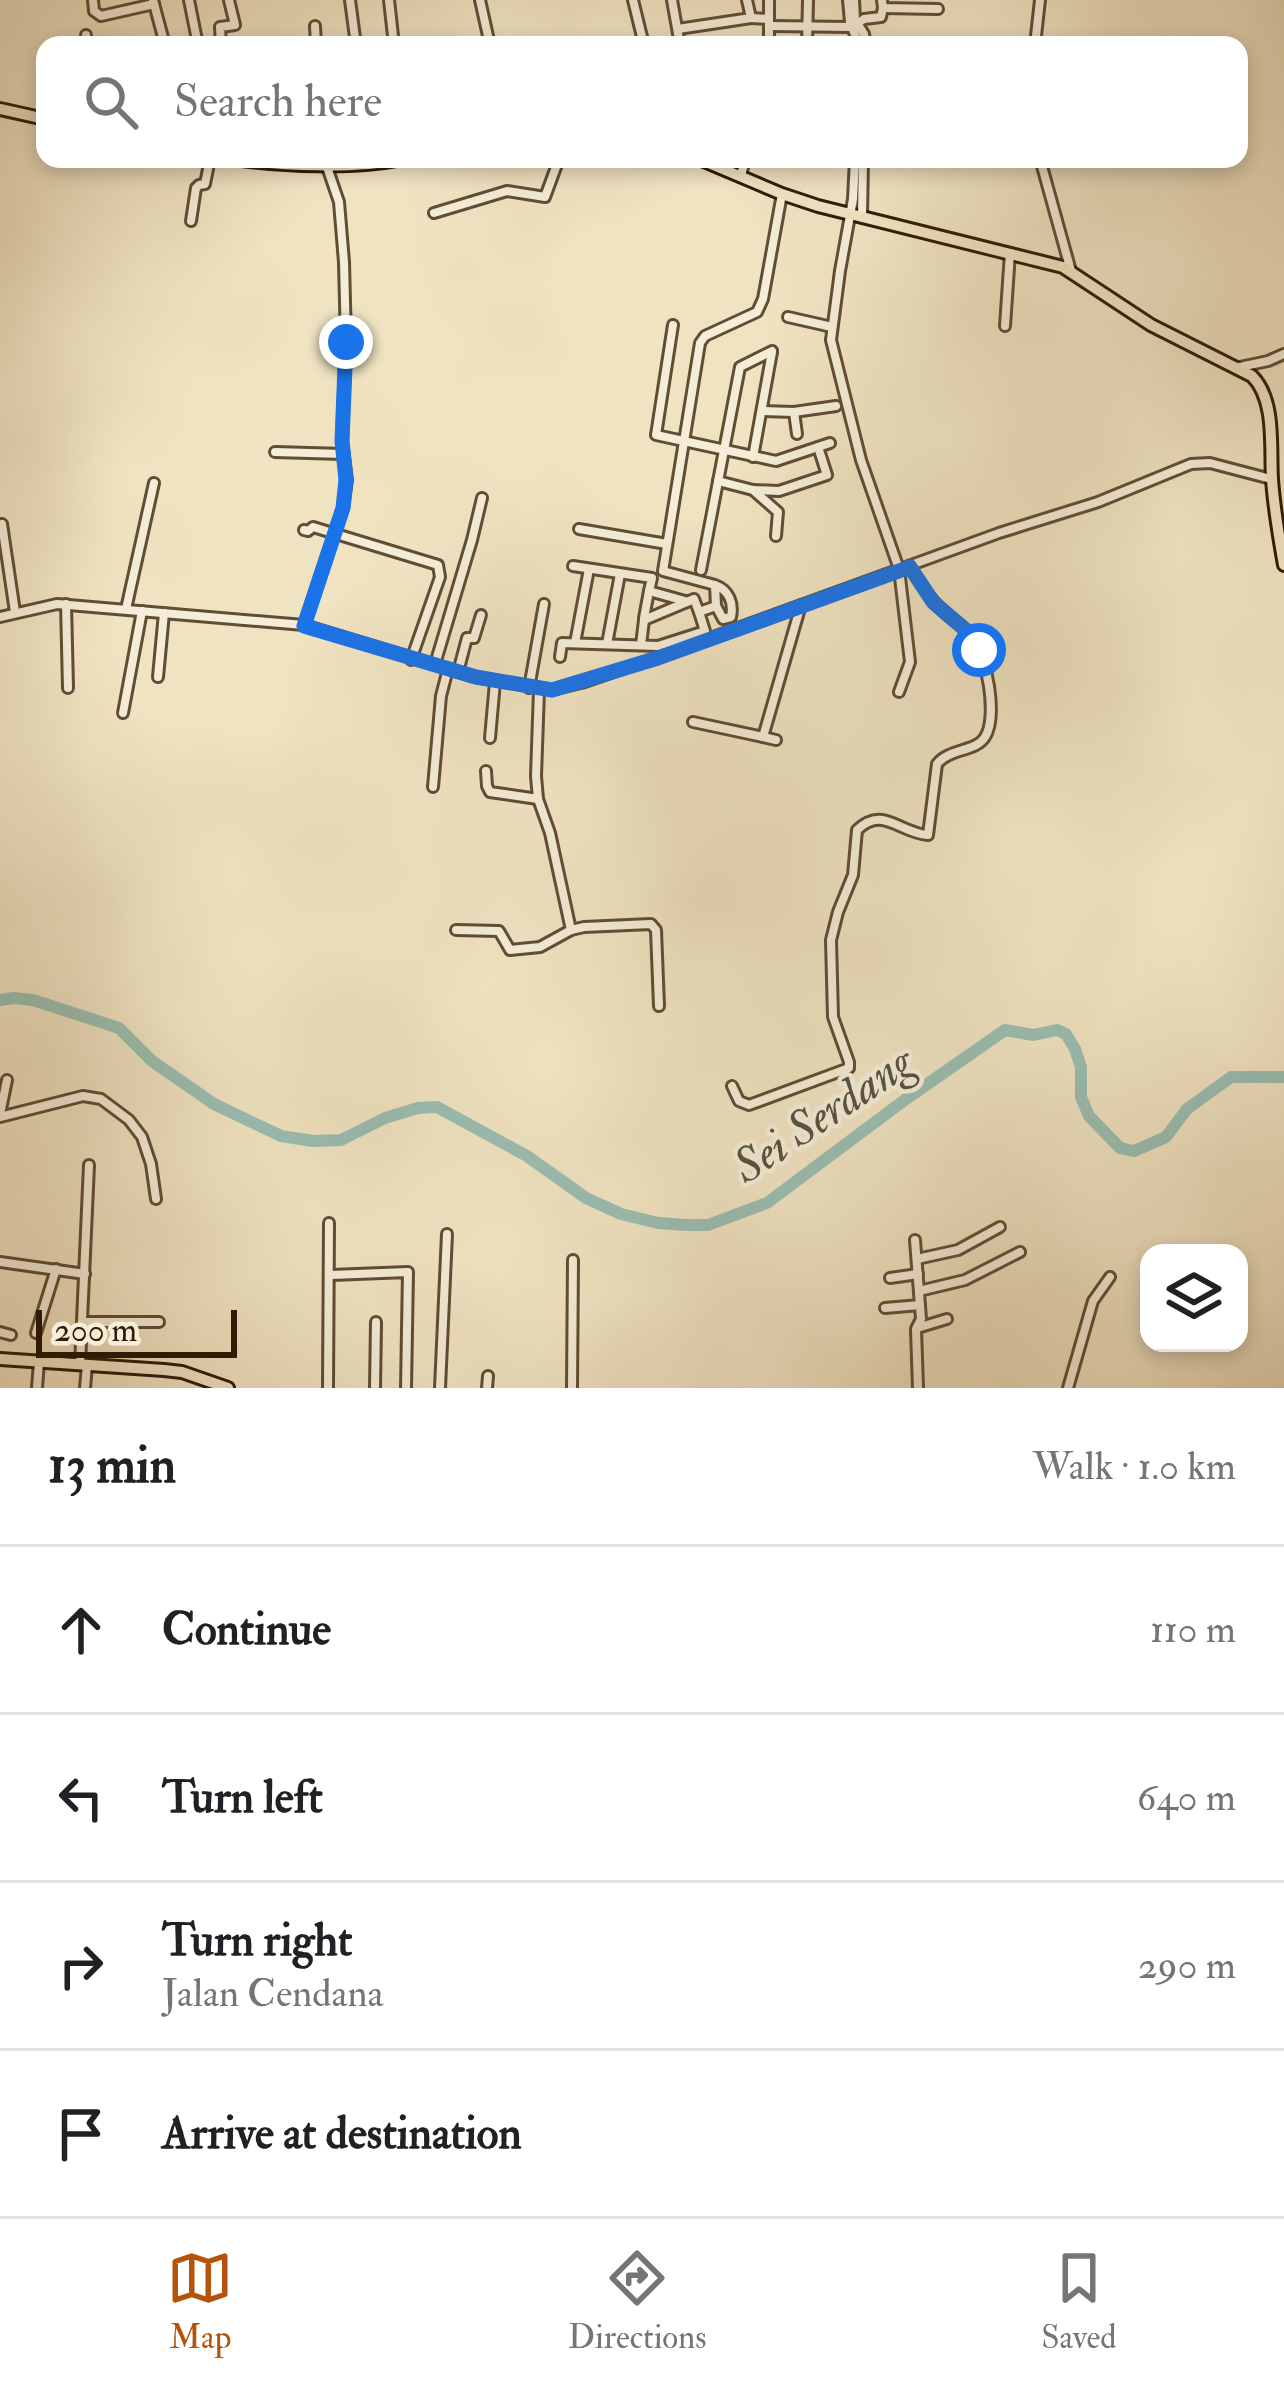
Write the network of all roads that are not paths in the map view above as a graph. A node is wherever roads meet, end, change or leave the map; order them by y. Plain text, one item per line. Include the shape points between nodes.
1 (93, 0) edge
2 (189, 0) edge
3 (229, 0) edge
4 (350, 0) edge
5 (389, 0) edge
6 (481, 0) edge
7 (632, 0) edge
8 (672, 0) edge
9 (747, 0) edge
10 (769, 0) edge
11 (808, 0) edge
12 (851, 0) edge
13 (1040, 0) edge
14 (154, 2) edge
15 (883, 4) edge
16 (915, 4) edge
17 (938, 10) dead end
18 (751, 18) junction
19 (854, 22) junction
20 (769, 23) junction
21 (314, 26) dead end
22 (807, 26) junction
23 (679, 28) junction
24 (163, 36) edge
25 (196, 36) edge
26 (220, 36) edge
27 (315, 36) edge
28 (355, 36) edge
29 (393, 36) edge
30 (488, 36) edge
31 (642, 36) edge
32 (679, 36) edge
33 (769, 36) edge
34 (808, 36) edge
35 (859, 36) edge
36 (1034, 36) edge
37 (0, 109) edge
38 (36, 116) edge
39 (208, 168) edge
40 (330, 168) edge
41 (556, 168) edge
42 (719, 168) edge
43 (743, 168) edge
44 (859, 168) edge
45 (1042, 168) edge
46 (741, 178) junction
47 (782, 194) junction
48 (434, 213) dead end
49 (856, 216) junction
50 (191, 221) dead end
51 (1010, 253) junction
52 (1071, 271) junction
53 (788, 317) dead end
54 (674, 325) dead end
55 (1005, 326) dead end
56 (832, 327) junction
57 (1284, 354) edge
58 (1234, 368) junction
59 (836, 406) dead end
60 (762, 411) junction
61 (794, 412) junction
62 (797, 434) dead end
63 (683, 441) junction
64 (830, 443) dead end
65 (818, 447) junction
66 (275, 452) dead end
67 (724, 452) junction
68 (344, 454) junction
69 (753, 457) junction
70 (1272, 479) junction
71 (718, 482) junction
72 (154, 483) dead end
73 (753, 490) junction
74 (779, 491) junction
75 (482, 498) dead end
76 (778, 512) junction
77 (2, 524) edge
78 (579, 529) dead end
79 (304, 530) dead end
80 (334, 535) junction
81 (776, 536) dead end
82 (667, 544) junction
83 (573, 566) dead end
84 (1284, 566) edge
85 (904, 568) junction
86 (589, 569) junction
87 (701, 570) dead end
88 (620, 574) junction
89 (715, 585) junction
90 (649, 591) junction
91 (685, 601) junction
92 (66, 604) junction
93 (544, 604) dead end
94 (802, 604) junction
95 (716, 606) junction
96 (126, 609) junction
97 (142, 610) junction
98 (16, 612) junction
99 (699, 612) junction
100 (164, 613) junction
101 (481, 615) dead end
102 (0, 617) edge
103 (727, 618) junction
104 (644, 620) junction
105 (304, 626) junction
106 (731, 630) junction
107 (575, 643) junction
108 (607, 644) junction
109 (640, 646) junction
110 (560, 657) dead end
111 (411, 660) junction
112 (435, 664) junction
113 (453, 671) junction
114 (158, 677) dead end
115 (496, 682) junction
116 (68, 688) dead end
117 (534, 689) junction
118 (898, 692) dead end
119 (124, 713) dead end
120 (693, 722) dead end
121 (763, 737) junction
122 (490, 738) dead end
123 (776, 740) dead end
124 (486, 771) dead end
125 (433, 787) dead end
126 (538, 799) junction
127 (456, 930) dead end
128 (571, 930) junction
129 (659, 1006) dead end
130 (8, 1080) dead end
131 (732, 1086) dead end
132 (0, 1115) edge
133 (89, 1165) dead end
134 (156, 1198) dead end
135 (329, 1222) dead end
136 (1000, 1227) dead end
137 (447, 1234) dead end
138 (915, 1240) dead end
139 (1020, 1252) dead end
140 (917, 1259) junction
141 (573, 1260) dead end
142 (0, 1262) edge
143 (56, 1269) junction
144 (85, 1274) junction
145 (918, 1274) junction
146 (331, 1275) junction
147 (1111, 1277) dead end
148 (890, 1278) dead end
149 (919, 1291) junction
150 (920, 1305) junction
151 (885, 1309) dead end
152 (946, 1319) dead end
153 (84, 1322) junction
154 (159, 1322) dead end
155 (376, 1322) dead end
156 (916, 1329) junction
157 (36, 1333) dead end
158 (0, 1359) edge
159 (39, 1362) junction
160 (83, 1365) junction
161 (488, 1376) dead end
162 (202, 1384) edge
163 (38, 1388) edge
164 (86, 1388) edge
165 (228, 1388) edge
166 (328, 1388) edge
167 (375, 1388) edge
168 (406, 1388) edge
169 (440, 1388) edge
170 (487, 1388) edge
171 (572, 1388) edge
172 (918, 1388) edge
173 (1068, 1388) edge

1 - 14 street via 101,16
2 - 25 street
3 - 26 street via 235,25 220,27
4 - 28 street
5 - 29 street
6 - 30 street
7 - 31 street
8 - 23 street
9 - 18 street
10 - 20 street
11 - 22 street
12 - 19 street
13 - 36 street
14 - 24 street
15 - 16 street
15 - 19 street via 881,16
16 - 17 street
18 - 20 street
18 - 23 street
19 - 22 street
19 - 35 street
20 - 22 street
20 - 33 street
21 - 27 street
22 - 34 street
23 - 32 street
37 - 38 main road
39 - 50 street
40 - 68 street via 344,262
41 - 48 street via 545,197 506,191
42 - 46 main road
43 - 46 street
44 - 49 street
45 - 52 street
46 - 47 main road
47 - 49 main road
47 - 63 street via 763,299 757,311 700,343
49 - 51 main road
49 - 56 street
51 - 52 main road
51 - 55 street
52 - 58 main road
53 - 56 street
54 - 63 street via 656,435
56 - 85 street via 861,460
57 - 58 street
58 - 70 main road via 1255,379 1265,398
59 - 61 street
60 - 61 street
60 - 67 street via 772,351 740,367
60 - 69 street
61 - 62 street
63 - 67 street
63 - 82 street
64 - 65 street
65 - 69 street via 776,461
65 - 74 street via 826,475
66 - 68 street
67 - 69 street
67 - 71 street
68 - 80 street
70 - 84 main road
70 - 85 street via 1193,463
71 - 73 street
71 - 87 street
72 - 96 street
73 - 74 street
73 - 76 street
74 - 76 street
75 - 112 street
76 - 81 street
77 - 98 street
78 - 82 street
79 - 80 street
80 - 105 street
80 - 111 street via 438,565
82 - 89 street via 664,571
83 - 86 street
85 - 94 street
85 - 118 street via 910,662
85 - 131 street via 976,643 992,709 986,735 937,764 928,835 879,818 857,830 854,875 831,940 833,1017 849,1068 749,1105
86 - 88 street
86 - 107 street
88 - 90 street via 652,578
88 - 108 street
89 - 95 street
89 - 103 street via 728,593
90 - 91 street
90 - 104 street
91 - 99 street via 694,599
91 - 104 street
92 - 96 street
92 - 98 street
92 - 116 street
93 - 117 street
94 - 106 street
94 - 121 street
95 - 99 street
95 - 103 street
96 - 97 street
97 - 100 street
97 - 119 street
98 - 102 street
99 - 109 street via 705,631
100 - 105 street
100 - 114 street
101 - 113 street
103 - 106 street
104 - 109 street
105 - 111 street
106 - 117 street via 585,682
107 - 108 street
107 - 110 street via 562,643
108 - 109 street
111 - 112 street
112 - 113 street
113 - 115 street
113 - 125 street via 441,696
115 - 117 street
115 - 122 street
117 - 126 street
120 - 121 street
121 - 123 street
124 - 126 street via 490,792
126 - 128 street
127 - 128 street via 499,931 511,950 540,947
128 - 129 street via 653,925
130 - 132 street
132 - 134 street via 101,1099 142,1137
133 - 144 street
135 - 146 street
136 - 140 street via 958,1250
137 - 169 street
138 - 140 street
139 - 149 street via 965,1280
140 - 145 street
141 - 171 street
142 - 143 street
143 - 144 street
143 - 157 street
144 - 153 street
145 - 148 street
145 - 149 street
146 - 166 street
146 - 168 street via 408,1272
147 - 173 street via 1094,1301
149 - 150 street
150 - 151 street
150 - 156 street
152 - 156 street
153 - 154 street
153 - 160 street
155 - 167 street
156 - 172 street
158 - 159 main road
159 - 160 main road
159 - 163 street
160 - 162 main road via 164,1370
160 - 164 street
161 - 170 street
162 - 165 main road

